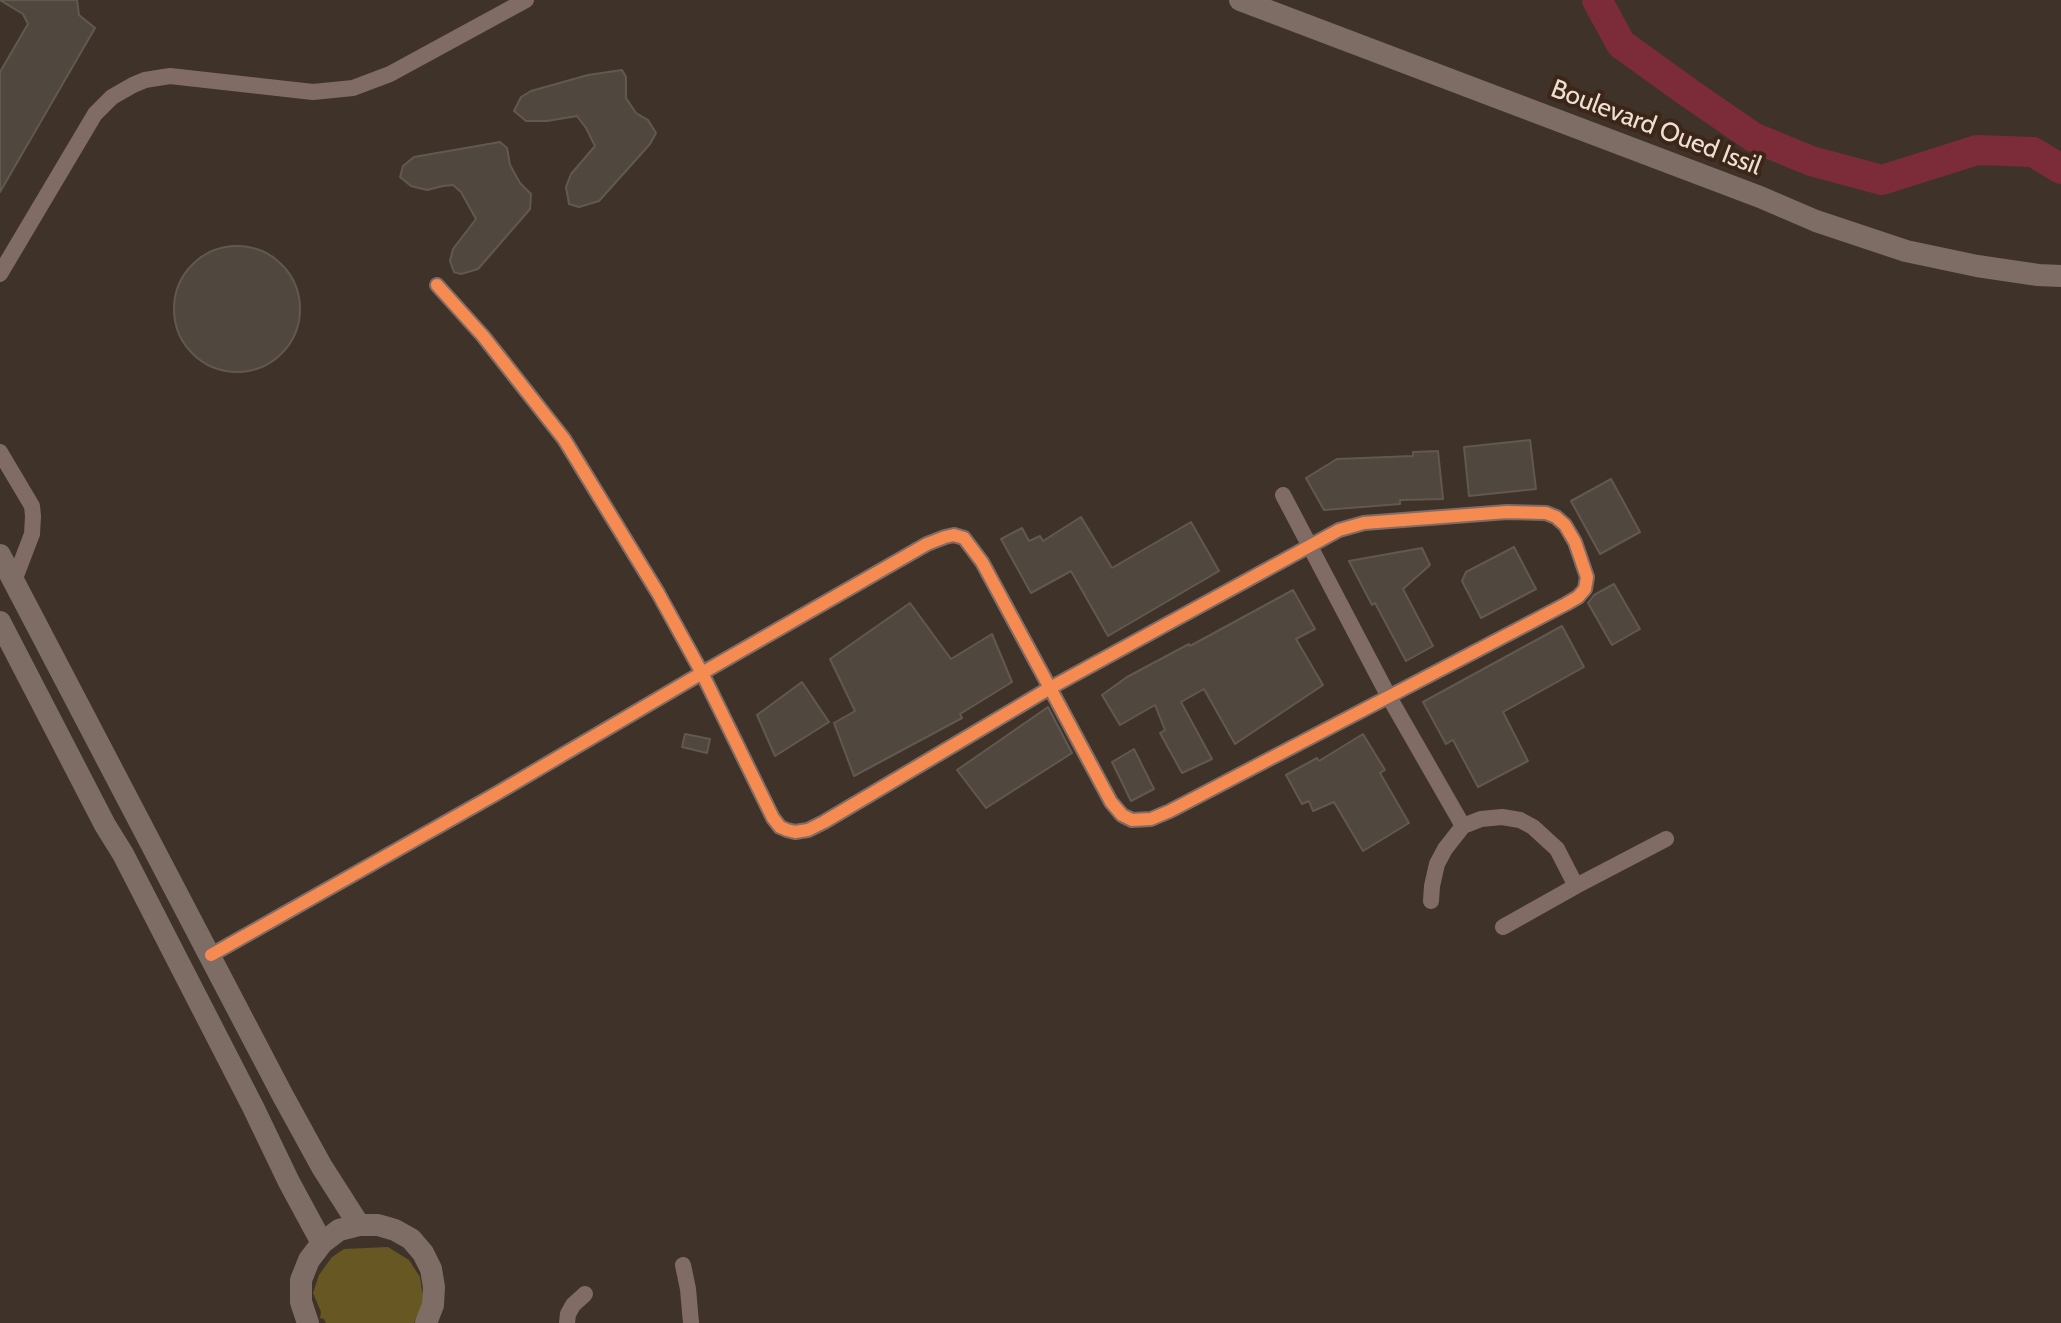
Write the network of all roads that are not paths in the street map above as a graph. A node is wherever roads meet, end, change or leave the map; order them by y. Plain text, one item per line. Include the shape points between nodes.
1 (526, 0) edge
2 (1240, 0) edge
3 (0, 274) edge
4 (2061, 276) edge
5 (437, 285) dead end
6 (0, 452) edge
7 (1283, 495) dead end
8 (1309, 546) junction
9 (0, 555) edge
10 (14, 581) junction
11 (0, 622) edge
12 (702, 673) junction
13 (1050, 688) junction
14 (1389, 697) junction
15 (1463, 826) junction
16 (1666, 839) dead end
17 (1576, 886) junction
18 (1431, 901) dead end
19 (1503, 927) dead end
20 (211, 955) junction
21 (359, 1225) junction
22 (322, 1243) junction
23 (683, 1265) dead end
24 (585, 1294) dead end
25 (308, 1323) edge
26 (426, 1323) edge
27 (567, 1323) edge
28 (691, 1323) edge

1 - 3 street via 390,74 353,88 313,92 170,76 133,85 95,114
2 - 4 main road, Boulevard Oued Issil via 1816,221 1906,251
5 - 12 street via 564,439
6 - 10 street via 32,506 32,534
7 - 8 street
8 - 13 street
8 - 14 street
8 - 14 street via 1364,523 1530,512 1556,517 1575,542 1587,577 1578,597
9 - 10 main road
10 - 20 main road
11 - 22 main road
12 - 13 street via 927,544 954,535 964,538 982,562
12 - 13 street via 773,818 795,832 824,822
12 - 20 street
13 - 14 street via 1111,802 1122,815 1140,821 1170,811
14 - 15 street
15 - 17 street via 1481,819 1520,820 1557,849
15 - 18 street via 1437,864
16 - 17 street
17 - 19 street
20 - 21 main road via 322,1167
21 - 22 main road via 339,1230
21 - 26 main road via 395,1230 423,1253 434,1287
22 - 25 main road via 301,1280
23 - 28 street
24 - 27 street via 573,1305

